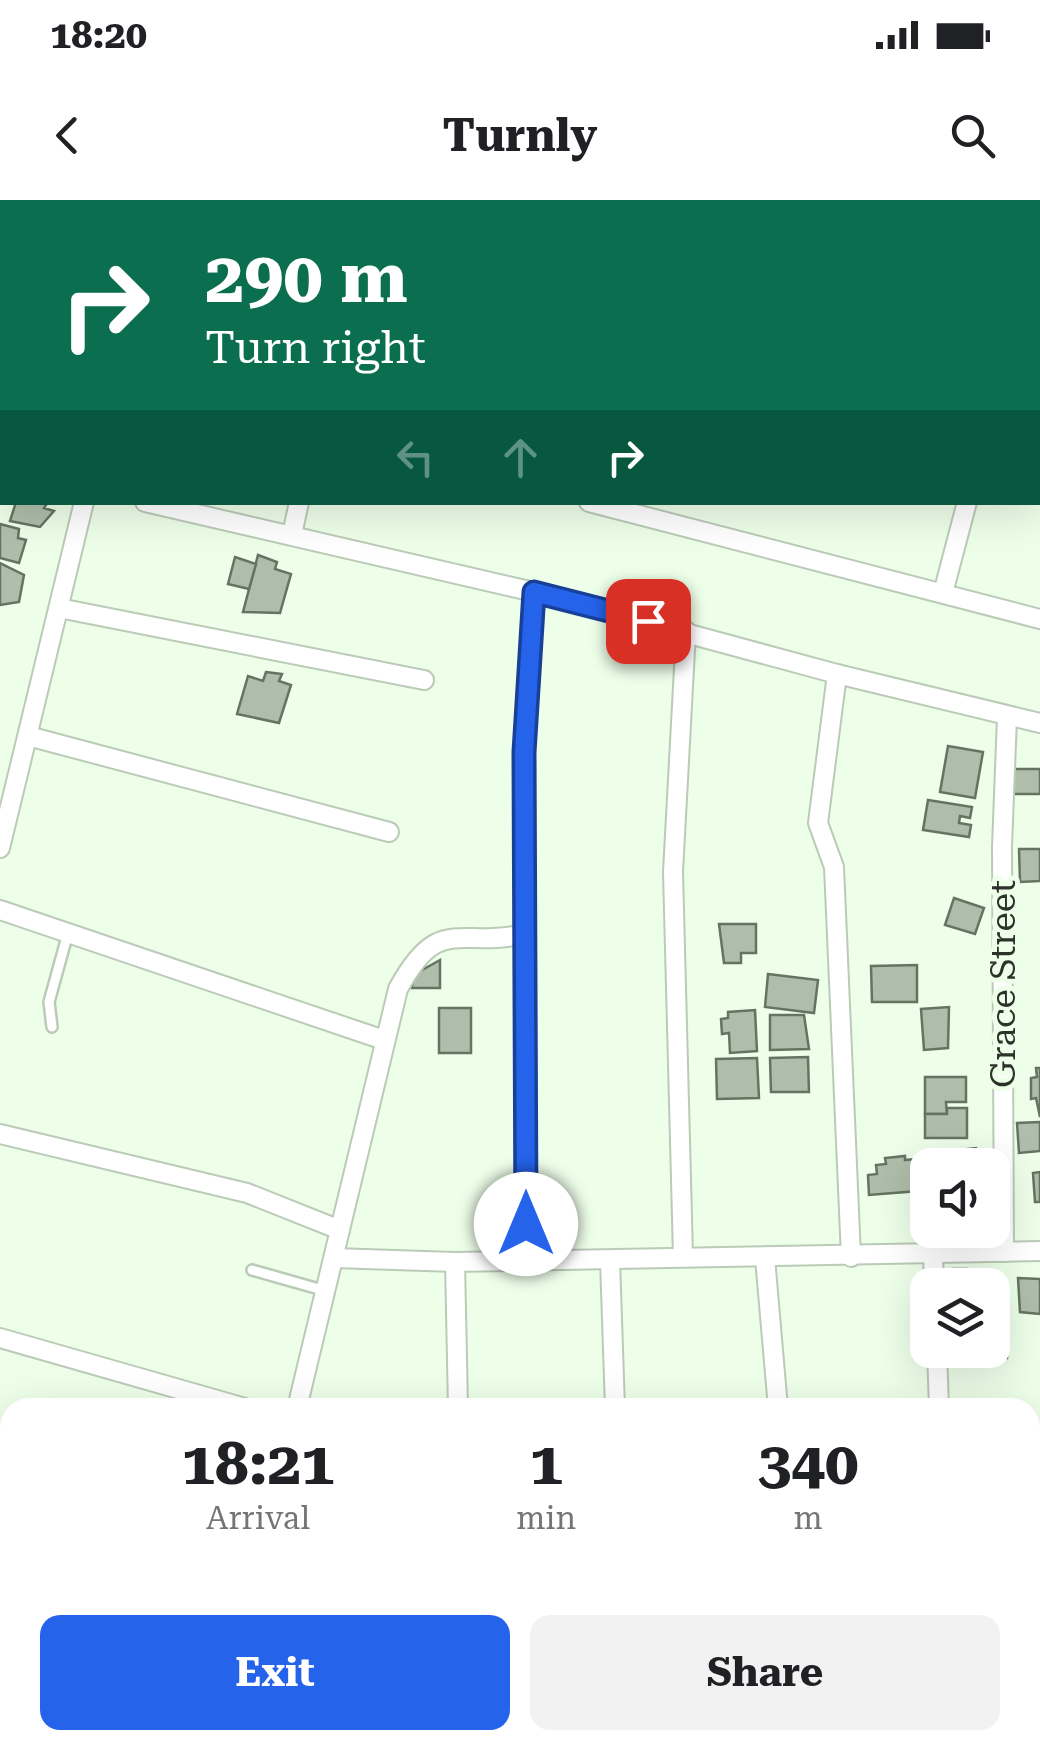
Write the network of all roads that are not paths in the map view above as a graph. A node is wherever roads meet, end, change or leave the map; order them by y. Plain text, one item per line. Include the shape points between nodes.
1 (83, 505) edge
2 (159, 505) edge
3 (298, 505) edge
4 (601, 505) edge
5 (966, 505) edge
6 (292, 535) junction
7 (534, 592) junction
8 (943, 593) junction
9 (59, 608) junction
10 (1040, 619) edge
11 (686, 631) junction
12 (836, 674) junction
13 (424, 680) dead end
14 (1007, 717) junction
15 (1040, 723) edge
16 (28, 736) junction
17 (389, 832) dead end
18 (0, 848) edge
19 (0, 910) edge
20 (68, 933) junction
21 (524, 934) junction
22 (52, 1026) dead end
23 (384, 1040) junction
24 (0, 1134) edge
25 (340, 1230) junction
26 (1040, 1251) edge
27 (1004, 1252) junction
28 (933, 1254) junction
29 (682, 1256) junction
30 (851, 1257) junction
31 (334, 1258) junction
32 (764, 1258) junction
33 (526, 1260) junction
34 (610, 1260) junction
35 (455, 1262) junction
36 (933, 1268) edge
37 (252, 1270) dead end
38 (326, 1292) junction
39 (0, 1338) edge
40 (938, 1368) edge
41 (210, 1398) edge
42 (300, 1398) edge
43 (458, 1398) edge
44 (615, 1398) edge
45 (777, 1398) edge
46 (939, 1398) edge

1 - 9 street
2 - 6 street
3 - 6 street
4 - 8 street
5 - 8 street
6 - 7 street
7 - 11 street
7 - 21 street via 524,752
8 - 10 street
9 - 13 street
9 - 16 street
11 - 12 street
11 - 29 street via 674,872
12 - 14 street
12 - 30 street via 818,823 834,867
14 - 15 street
14 - 27 street, Grace Street
16 - 17 street
16 - 18 street
19 - 20 street
20 - 22 lane via 49,1002
20 - 23 street
21 - 23 street via 454,936 416,955
21 - 33 street
23 - 25 street
24 - 25 street via 247,1193
25 - 31 street
26 - 27 street
27 - 28 street
28 - 30 street
28 - 36 street
29 - 32 street
29 - 34 street
30 - 32 street
31 - 35 street
31 - 38 street
32 - 45 street
33 - 34 street
33 - 35 street
34 - 44 street
35 - 43 street
37 - 38 lane
38 - 42 street
39 - 41 street
40 - 46 street

